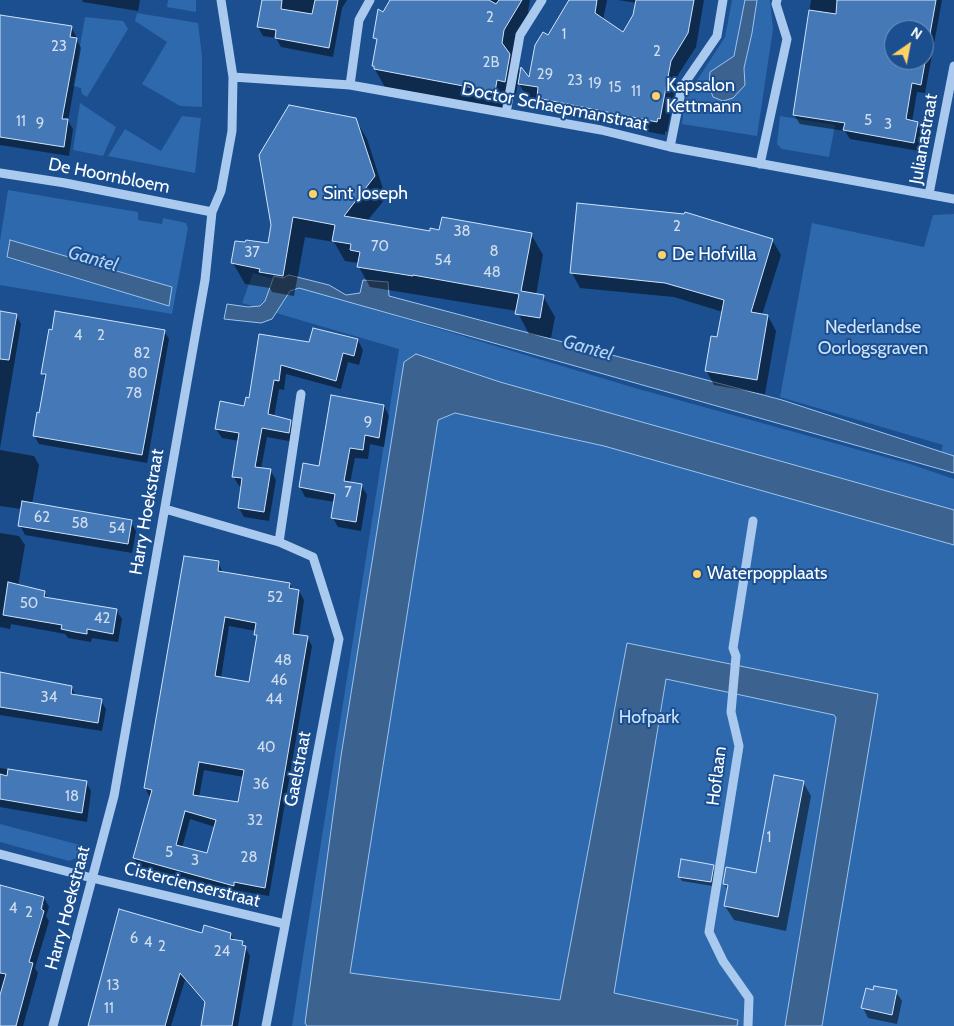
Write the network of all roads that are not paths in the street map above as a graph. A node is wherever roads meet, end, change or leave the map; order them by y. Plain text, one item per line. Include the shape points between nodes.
1 (221, 0) edge
2 (370, 0) edge
3 (542, 0) edge
4 (723, 0) edge
5 (777, 0) edge
6 (954, 66) edge
7 (233, 77) junction
8 (350, 85) junction
9 (506, 113) junction
10 (670, 147) junction
11 (760, 164) junction
12 (0, 173) edge
13 (929, 194) junction
14 (954, 199) edge
15 (212, 212) junction
16 (300, 394) dead end
17 (164, 509) junction
18 (754, 521) dead end
19 (279, 542) junction
20 (0, 854) edge
21 (92, 878) junction
22 (285, 924) junction
23 (53, 1026) edge
24 (266, 1026) edge
25 (748, 1026) edge

1 - 7 street, Harry Hoekstraat
2 - 8 street via 359,20
3 - 9 street via 520,36
4 - 10 street via 717,36 682,87
5 - 11 street via 787,39
6 - 13 street, Julianastraat
7 - 8 street, Doctor Schaepmanstraat
7 - 15 street, Harry Hoekstraat via 232,131 221,191
8 - 9 street, Doctor Schaepmanstraat
9 - 10 street, Doctor Schaepmanstraat
10 - 11 street, Doctor Schaepmanstraat
11 - 13 street, Doctor Schaepmanstraat
12 - 15 street, De Hoornbloem
13 - 14 street, Julianastraat
15 - 17 street, Harry Hoekstraat via 205,280
16 - 19 street
17 - 19 street, Gaelstraat
17 - 21 street, Harry Hoekstraat via 114,796
18 - 25 street, Hoflaan via 733,648 736,656 731,712 739,746 709,932 723,961 748,998
19 - 22 street, Gaelstraat via 313,557 339,639
20 - 21 street, Cistercienserstraat
21 - 22 street, Cistercienserstraat
21 - 23 street, Harry Hoekstraat
22 - 24 street, Gaelstraat

